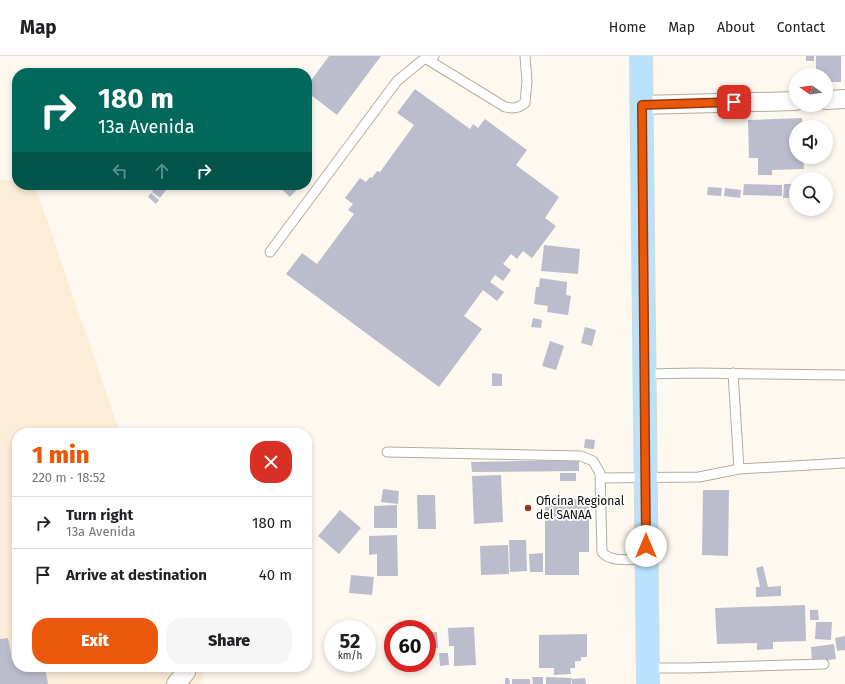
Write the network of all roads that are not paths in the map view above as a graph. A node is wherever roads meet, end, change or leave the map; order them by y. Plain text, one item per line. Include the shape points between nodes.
1 (434, 56) edge
2 (524, 56) edge
3 (641, 56) edge
4 (425, 58) junction
5 (845, 99) edge
6 (789, 100) edge
7 (833, 100) edge
8 (642, 105) junction
9 (270, 252) dead end
10 (733, 373) junction
11 (644, 374) junction
12 (845, 375) edge
13 (387, 452) dead end
14 (845, 463) edge
15 (739, 468) junction
16 (600, 478) junction
17 (645, 478) junction
18 (646, 560) junction
19 (824, 664) dead end
20 (186, 672) edge
21 (647, 676) edge
22 (176, 684) edge

1 - 4 lane
2 - 4 lane via 527,81 525,103 519,108 512,109 506,108
3 - 8 main road
4 - 9 lane via 397,81
5 - 7 street
6 - 8 street
8 - 11 main road
10 - 11 lane
10 - 12 lane
10 - 15 lane
11 - 17 main road
13 - 16 lane via 581,456 593,461
14 - 15 lane
15 - 17 lane via 699,477
16 - 17 lane
16 - 18 lane via 602,552 610,559
17 - 18 main road
18 - 21 main road
19 - 21 lane via 689,668
20 - 22 street

